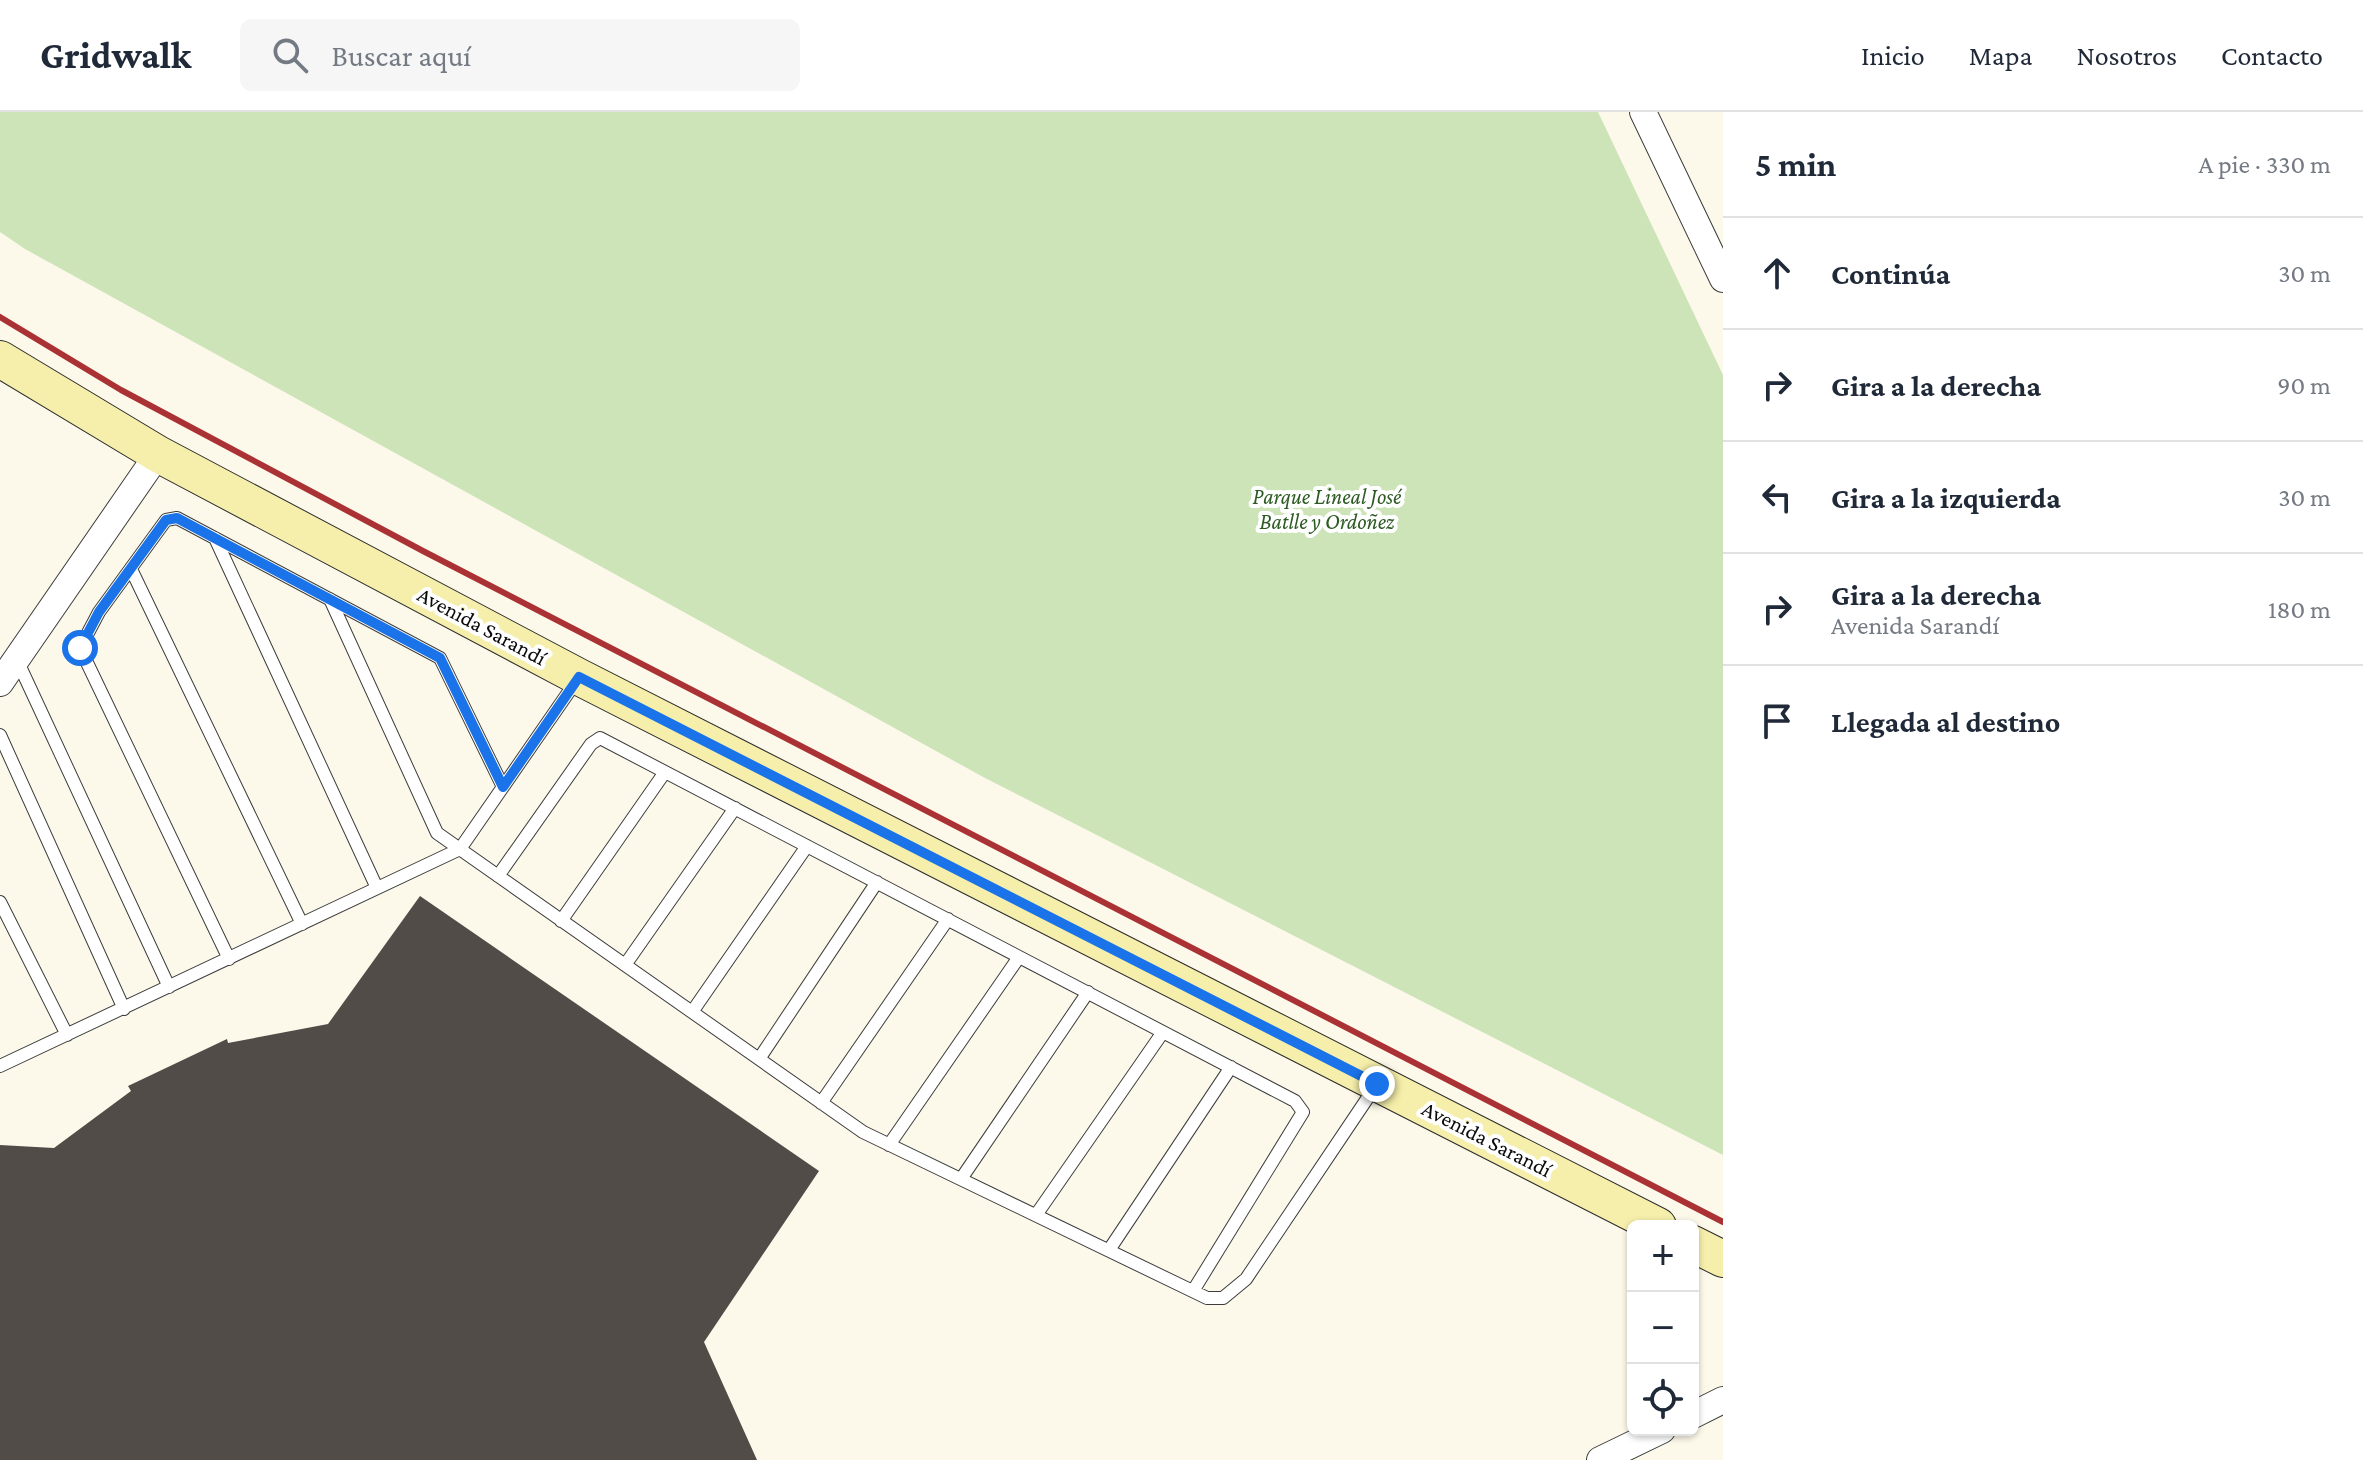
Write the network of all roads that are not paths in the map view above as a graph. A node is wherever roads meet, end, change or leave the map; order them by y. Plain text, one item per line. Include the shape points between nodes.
1 (1643, 112) edge
2 (1723, 279) edge
3 (0, 359) edge
4 (158, 454) junction
5 (215, 538) junction
6 (131, 569) junction
7 (330, 599) junction
8 (17, 660) junction
9 (579, 677) junction
10 (0, 683) edge
11 (0, 735) edge
12 (665, 772) junction
13 (503, 787) junction
14 (735, 808) junction
15 (807, 846) junction
16 (460, 849) junction
17 (498, 876) junction
18 (877, 882) junction
19 (377, 888) junction
20 (0, 902) edge
21 (948, 919) junction
22 (561, 921) junction
23 (302, 924) junction
24 (1019, 957) junction
25 (229, 959) junction
26 (625, 965) junction
27 (169, 987) junction
28 (1088, 992) junction
29 (124, 1009) junction
30 (692, 1012) junction
31 (1163, 1032) junction
32 (67, 1035) junction
33 (759, 1059) junction
34 (0, 1066) edge
35 (1231, 1067) junction
36 (1377, 1084) junction
37 (821, 1103) junction
38 (889, 1145) junction
39 (961, 1179) junction
40 (1036, 1215) junction
41 (1646, 1220) edge
42 (1699, 1247) edge
43 (1109, 1250) junction
44 (1723, 1259) edge
45 (1193, 1291) junction
46 (1723, 1400) edge
47 (1699, 1412) edge
48 (1650, 1436) edge
49 (1600, 1460) edge

1 - 2 street
3 - 4 street, Avenida Sarandí
4 - 8 street
4 - 9 street, Avenida Sarandí
5 - 6 lane via 177,518 166,520
5 - 7 lane
5 - 19 lane
6 - 23 lane
6 - 25 lane via 80,648
7 - 13 lane via 440,658
7 - 16 lane via 437,833
8 - 10 street
8 - 27 lane
9 - 13 lane
9 - 36 street, Avenida Sarandí
11 - 29 lane
12 - 14 lane
12 - 17 lane via 600,738
12 - 22 lane
13 - 16 lane
14 - 15 lane
14 - 26 lane
15 - 18 lane
15 - 30 lane
16 - 17 lane
16 - 19 lane
17 - 22 lane
18 - 21 lane
18 - 33 lane
19 - 23 lane
20 - 32 lane
21 - 24 lane
21 - 37 lane
22 - 26 lane
23 - 25 lane
24 - 28 lane
24 - 38 lane
25 - 27 lane
26 - 30 lane
27 - 29 lane
28 - 31 lane
28 - 39 lane
29 - 32 lane
30 - 33 lane
31 - 35 lane
31 - 40 lane
32 - 34 lane
33 - 37 lane
35 - 43 lane
35 - 45 lane via 1295,1101 1303,1112
36 - 41 street, Avenida Sarandí
36 - 45 lane via 1246,1279 1223,1298
37 - 38 lane
38 - 39 lane
39 - 40 lane
40 - 43 lane
42 - 44 street
43 - 45 lane
46 - 47 street
48 - 49 street

